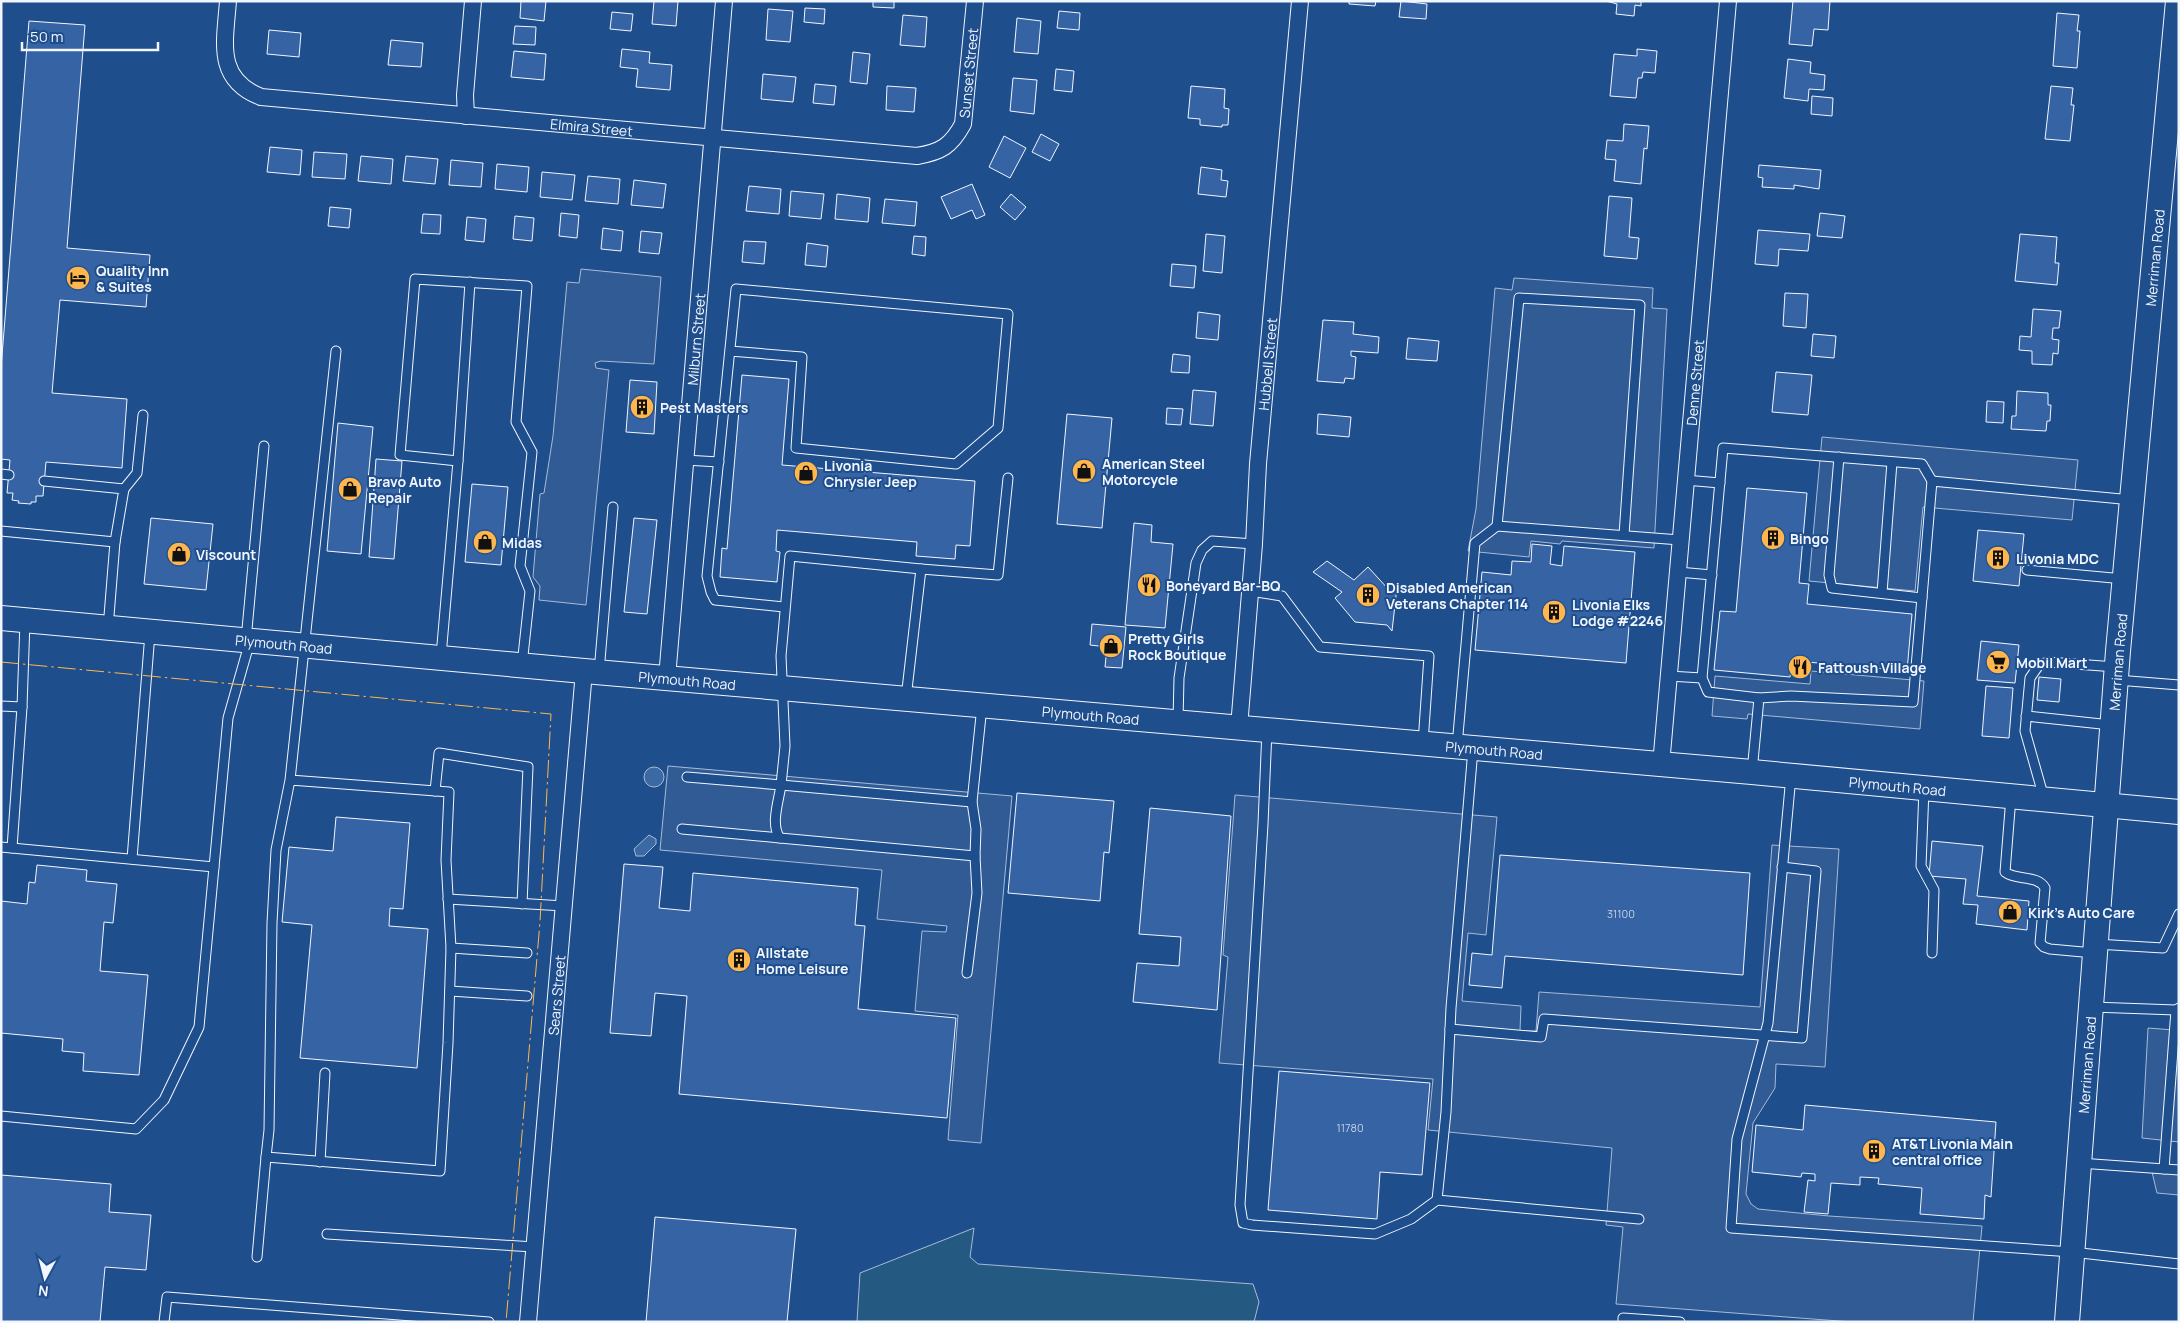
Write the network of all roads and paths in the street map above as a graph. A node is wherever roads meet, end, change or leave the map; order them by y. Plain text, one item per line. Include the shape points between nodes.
1 (228, 1) edge
2 (473, 1) edge
3 (724, 1) edge
4 (975, 1) edge
5 (1300, 1) edge
6 (1728, 1) edge
7 (2178, 1) edge
8 (2175, 72) edge
9 (466, 116) junction
10 (712, 138) junction
11 (951, 141) joint
12 (470, 282) junction
13 (336, 351) dead end
14 (730, 351) junction
15 (143, 414) dead end
16 (264, 446) dead end
17 (1839, 457) junction
18 (685, 460) junction
19 (458, 461) junction
20 (719, 462) junction
21 (1892, 462) junction
22 (1008, 478) dead end
23 (1685, 480) junction
24 (44, 481) dead end
25 (1932, 481) junction
26 (1720, 483) junction
27 (124, 489) junction
28 (2132, 500) junction
29 (613, 506) dead end
30 (1497, 526) junction
31 (1, 531) edge
32 (1624, 535) junction
33 (1680, 540) junction
34 (115, 542) junction
35 (1254, 544) junction
36 (921, 569) junction
37 (2027, 570) dead end
38 (1678, 572) junction
39 (1712, 575) junction
40 (2124, 579) junction
41 (1250, 591) junction
42 (1882, 594) junction
43 (1922, 598) junction
44 (784, 607) junction
45 (1, 618) edge
46 (25, 620) junction
47 (108, 628) junction
48 (150, 631) junction
49 (248, 640) junction
50 (305, 646) junction
51 (441, 658) junction
52 (522, 665) junction
53 (591, 671) junction
54 (2116, 673) junction
55 (1669, 676) junction
56 (667, 678) junction
57 (1702, 678) junction
58 (2179, 685) edge
59 (784, 688) junction
60 (906, 698) junction
61 (1759, 698) junction
62 (982, 705) junction
63 (1, 706) edge
64 (22, 708) junction
65 (2026, 716) junction
66 (1178, 722) junction
67 (2112, 725) junction
68 (1238, 727) junction
69 (1267, 730) junction
70 (1423, 743) junction
71 (1465, 747) junction
72 (1661, 765) junction
73 (1752, 772) junction
74 (1791, 776) junction
75 (687, 777) dead end
76 (290, 780) junction
77 (781, 785) junction
78 (1924, 788) junction
79 (435, 791) junction
80 (2011, 797) junction
81 (2044, 800) junction
82 (972, 802) junction
83 (2105, 806) junction
84 (2179, 812) edge
85 (682, 829) dead end
86 (780, 838) junction
87 (1, 847) edge
88 (12, 848) junction
89 (976, 856) junction
90 (132, 859) junction
91 (214, 867) junction
92 (1782, 867) junction
93 (448, 899) junction
94 (522, 904) junction
95 (564, 906) junction
96 (2179, 914) edge
97 (451, 948) junction
98 (2095, 948) junction
99 (527, 953) dead end
100 (1932, 953) dead end
101 (968, 973) dead end
102 (450, 991) junction
103 (527, 996) dead end
104 (2090, 1007) junction
105 (2177, 1009) edge
106 (1450, 1029) junction
107 (1766, 1036) junction
108 (325, 1074) dead end
109 (1, 1116) edge
110 (266, 1156) junction
111 (320, 1162) junction
112 (2079, 1163) junction
113 (2164, 1169) junction
114 (2179, 1170) edge
115 (1437, 1200) junction
116 (1639, 1219) dead end
117 (327, 1234) dead end
118 (534, 1247) junction
119 (2072, 1252) junction
120 (257, 1257) dead end
121 (2179, 1264) edge
122 (1672, 1321) edge
123 (164, 1322) edge
124 (489, 1322) edge
125 (528, 1322) edge
126 (1623, 1322) edge
127 (1680, 1322) edge
128 (2067, 1322) edge

1 - 9 street, Elmira Street via 226,62 235,80 249,93 261,97
2 - 9 street
3 - 10 street, Milburn Street
4 - 11 street, Sunset Street via 963,124
5 - 35 street, Hubbell Street via 1258,464
6 - 23 street, Denne Street
7 - 8 main road, Merriman Road
8 - 28 main road, Merriman Road
9 - 10 street, Elmira Street
10 - 11 street, Elmira Street via 917,156 935,153
10 - 18 street, Milburn Street
12 - 19 lane
12 - 19 lane via 415,279 400,455
12 - 52 lane via 527,286 516,422 532,452 520,566 530,591
13 - 50 lane
14 - 14 lane via 736,289 1008,314 998,428 956,464 796,448 802,357
14 - 20 lane
15 - 27 lane via 137,474
16 - 49 lane
17 - 21 lane
17 - 26 lane via 1723,448
17 - 42 lane via 1829,575 1832,588
18 - 20 lane
18 - 56 street, Milburn Street
19 - 51 lane
20 - 44 lane via 708,576 711,592 715,600
21 - 25 lane via 1922,464
21 - 42 lane
22 - 36 lane via 998,575
23 - 26 lane
23 - 33 street, Denne Street
24 - 27 lane
25 - 28 lane
25 - 43 lane
26 - 39 lane
27 - 34 lane
28 - 40 main road, Merriman Road
29 - 53 lane
30 - 32 lane
30 - 32 lane via 1520,298 1640,305
30 - 71 lane via 1475,543
31 - 34 lane
32 - 33 lane
33 - 38 street, Denne Street
34 - 47 lane
35 - 41 street, Hubbell Street
35 - 66 lane via 1212,541 1202,550 1196,563 1179,678
36 - 44 lane via 790,556
36 - 60 lane
37 - 40 lane
38 - 39 lane
38 - 55 street, Denne Street
39 - 57 lane
40 - 54 main road, Merriman Road
41 - 68 street, Hubbell Street
41 - 70 lane via 1282,596 1320,646 1429,656
42 - 43 lane
43 - 61 lane via 1913,702 1791,696
44 - 59 lane via 781,656
45 - 46 main road, Plymouth Road
46 - 47 main road, Plymouth Road
46 - 64 lane
47 - 48 main road, Plymouth Road
48 - 49 main road, Plymouth Road
48 - 90 lane
49 - 50 main road, Plymouth Road
49 - 91 lane via 228,718
50 - 51 main road, Plymouth Road
50 - 76 lane
51 - 52 main road, Plymouth Road
52 - 53 main road, Plymouth Road
53 - 56 main road, Plymouth Road
53 - 95 street, Sears Street
54 - 58 lane
54 - 65 lane via 2048,662 2039,665 2030,678
54 - 67 main road, Merriman Road
55 - 57 lane
55 - 72 street, Denne Street
56 - 59 main road, Plymouth Road
57 - 61 lane via 1708,692
59 - 60 main road, Plymouth Road
59 - 77 lane via 785,746
60 - 62 main road, Plymouth Road
61 - 73 lane
62 - 66 main road, Plymouth Road
62 - 82 lane
63 - 64 lane
64 - 88 lane
65 - 67 lane
65 - 81 lane via 2027,740
66 - 68 main road, Plymouth Road
67 - 83 main road, Merriman Road
68 - 69 main road, Plymouth Road
69 - 70 main road, Plymouth Road
69 - 115 lane via 1240,1205 1243,1223 1375,1234 1411,1219
70 - 71 main road, Plymouth Road
71 - 72 main road, Plymouth Road
71 - 106 lane
72 - 73 main road, Plymouth Road
73 - 74 main road, Plymouth Road
74 - 78 main road, Plymouth Road
74 - 92 lane
75 - 77 lane
76 - 79 lane
76 - 110 lane via 276,850
77 - 82 lane
77 - 86 lane via 776,823
78 - 80 main road, Plymouth Road
78 - 100 lane via 1921,866 1934,890
79 - 93 lane via 449,792
79 - 94 lane via 439,753 528,767
80 - 81 main road, Plymouth Road
80 - 98 lane via 2005,872 2037,880 2045,888 2040,943 2050,949
81 - 83 main road, Plymouth Road
82 - 89 lane
83 - 84 main road, Plymouth Road
83 - 98 main road, Merriman Road
85 - 86 lane
86 - 89 lane
87 - 88 lane
88 - 90 lane
89 - 101 lane via 976,894
90 - 91 lane
91 - 109 lane via 199,1028 164,1100 136,1129
92 - 107 lane
92 - 107 lane via 1816,871 1802,1038
93 - 94 lane
93 - 97 lane
94 - 95 lane
95 - 118 street, Sears Street
96 - 98 lane via 2163,948
97 - 99 lane
97 - 102 lane
98 - 104 main road, Merriman Road
102 - 103 lane
102 - 111 lane via 440,1171
104 - 105 lane
104 - 112 main road, Merriman Road
105 - 113 lane
106 - 107 lane via 1541,1036 1544,1019
106 - 115 lane
107 - 119 lane via 1736,1139 1731,1228
108 - 111 lane
110 - 111 lane
110 - 120 lane
112 - 113 lane
112 - 119 main road, Merriman Road
113 - 114 lane
115 - 116 lane
117 - 118 lane
118 - 125 street, Sears Street
119 - 121 lane
119 - 128 main road, Merriman Road
122 - 126 lane via 1623,1318
122 - 127 lane
123 - 124 lane via 166,1297

